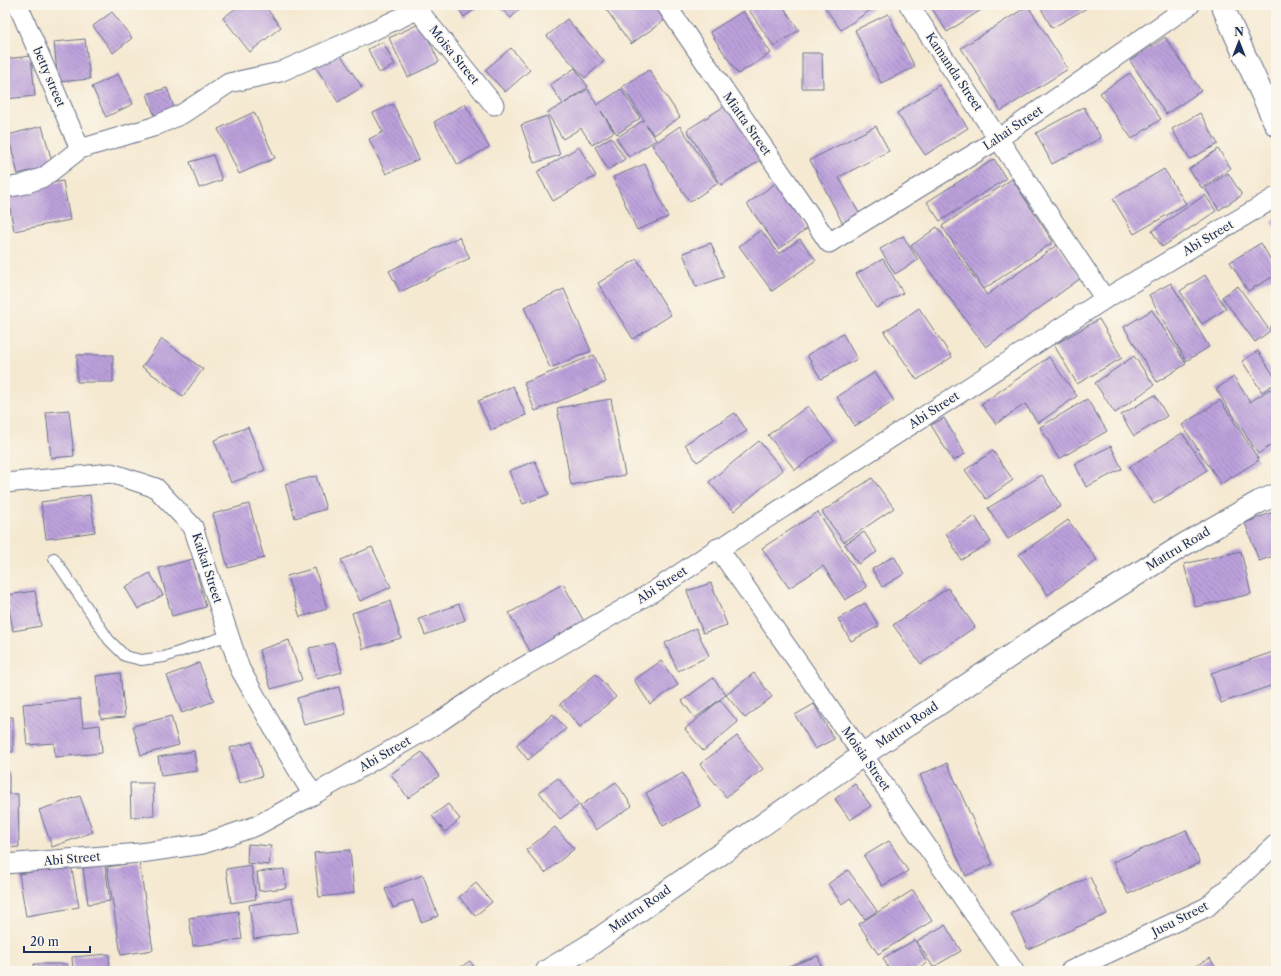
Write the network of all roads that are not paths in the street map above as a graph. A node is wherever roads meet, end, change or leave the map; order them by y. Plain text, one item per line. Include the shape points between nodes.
1 (18, 5) edge
2 (666, 5) edge
3 (909, 5) edge
4 (1190, 5) edge
5 (1222, 5) edge
6 (415, 7) edge
7 (494, 105) dead end
8 (1276, 125) edge
9 (998, 139) junction
10 (80, 149) junction
11 (5, 188) edge
12 (1276, 197) edge
13 (829, 243) joint
14 (1106, 299) junction
15 (5, 484) edge
16 (1276, 495) edge
17 (718, 548) junction
18 (54, 558) dead end
19 (228, 635) junction
20 (863, 754) junction
21 (313, 795) junction
22 (1276, 844) edge
23 (5, 864) edge
24 (547, 971) edge
25 (1014, 971) edge
26 (1070, 971) edge

1 - 10 street, betty street
2 - 13 street, Miatta Street
3 - 9 street, Kamanda Street
4 - 9 street, Lahai Street
5 - 8 main road
6 - 7 street, Moisa Street
6 - 10 street via 359,37 280,72 228,83 182,114 153,127
9 - 13 street, Lahai Street
9 - 14 street, Kamanda Street
10 - 11 street via 44,177
12 - 14 street, Abi Street
14 - 17 street, Abi Street
15 - 19 street, Kaikai Street via 112,473 156,488 193,527
16 - 20 main road, Mattru Road via 1185,544 1047,631
17 - 20 street, Moisia Street
17 - 21 street, Abi Street via 651,593 498,681 438,723
18 - 19 lane via 109,640 125,656 141,660 164,657
19 - 21 street, Kaikai Street via 240,670
20 - 24 main road, Mattru Road via 587,947
20 - 25 street, Moisia Street
21 - 23 street, Abi Street via 256,826 203,844 140,853
22 - 26 street, Jusu Street via 1207,907

